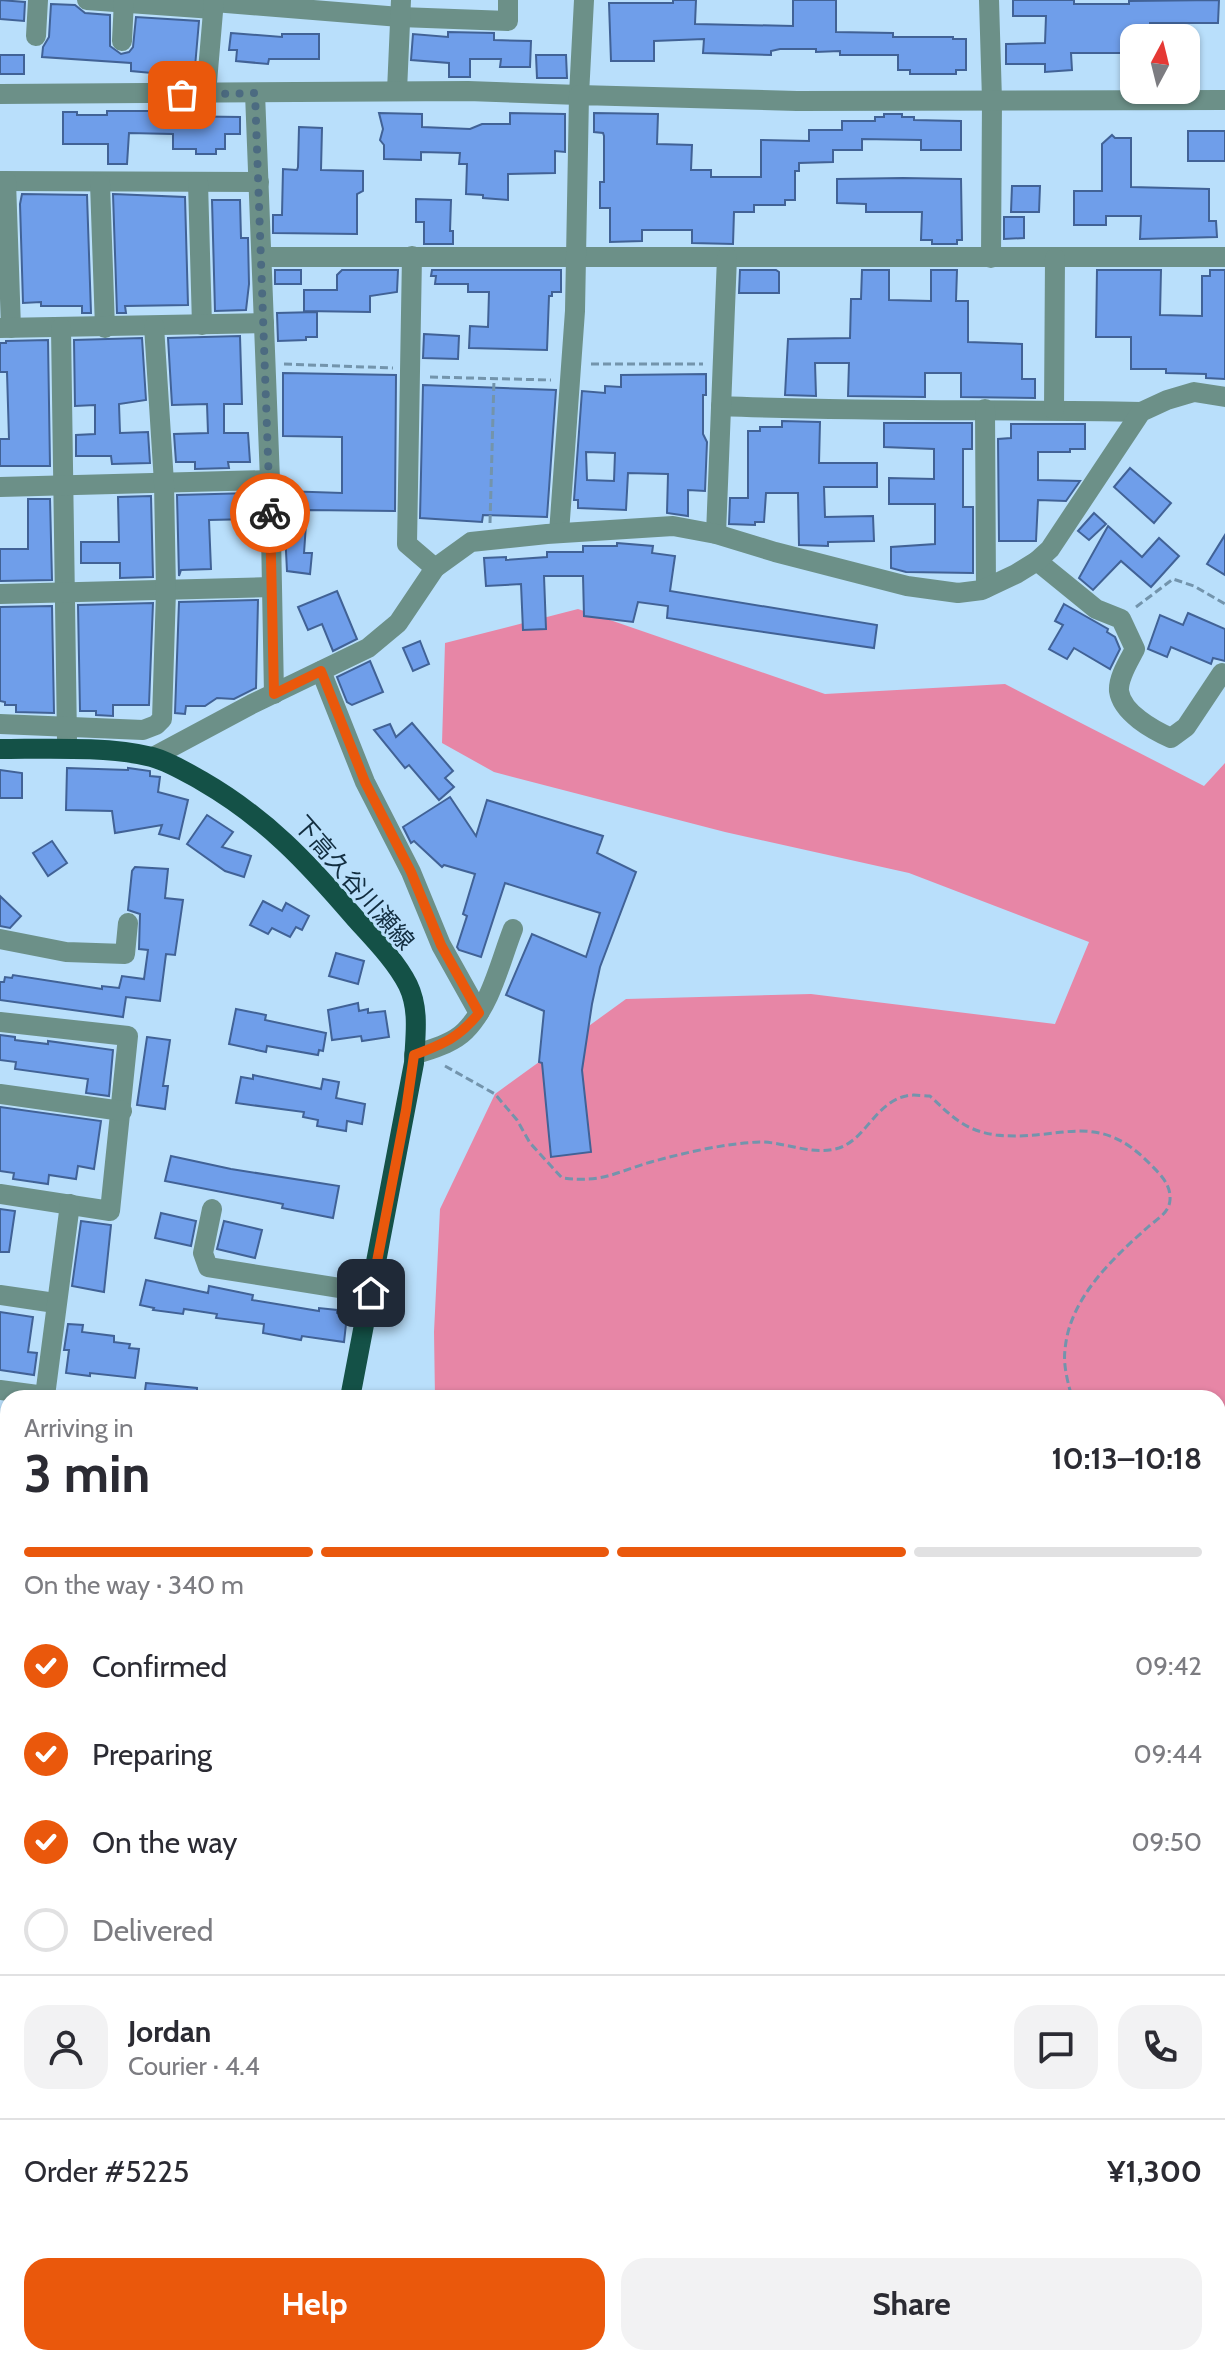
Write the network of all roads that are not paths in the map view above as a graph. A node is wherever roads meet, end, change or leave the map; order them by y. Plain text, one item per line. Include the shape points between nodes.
1 (38, 0) edge
2 (87, 0) edge
3 (508, 0) edge
4 (584, 0) edge
5 (989, 0) edge
6 (124, 1) edge
7 (213, 4) edge
8 (400, 8) edge
9 (36, 36) dead end
10 (122, 41) dead end
11 (397, 91) junction
12 (255, 93) junction
13 (0, 94) edge
14 (206, 94) junction
15 (579, 95) junction
16 (992, 100) junction
17 (1225, 100) edge
18 (3, 181) edge
19 (198, 182) junction
20 (259, 182) junction
21 (100, 183) junction
22 (576, 255) junction
23 (412, 256) junction
24 (262, 257) junction
25 (727, 257) junction
26 (1225, 257) edge
27 (991, 258) junction
28 (1055, 258) junction
29 (264, 323) junction
30 (202, 325) junction
31 (154, 326) junction
32 (5, 328) edge
33 (61, 328) junction
34 (105, 328) junction
35 (1225, 397) edge
36 (721, 406) junction
37 (985, 409) junction
38 (1054, 410) junction
39 (1141, 412) junction
40 (270, 480) junction
41 (164, 483) junction
42 (63, 486) junction
43 (0, 487) edge
44 (559, 533) junction
45 (716, 534) junction
46 (1037, 561) junction
47 (435, 568) junction
48 (271, 587) junction
49 (986, 588) junction
50 (65, 591) junction
51 (166, 591) junction
52 (0, 594) edge
53 (321, 671) junction
54 (1222, 673) dead end
55 (274, 694) junction
56 (0, 724) edge
57 (67, 738) junction
58 (0, 749) edge
59 (153, 757) junction
60 (128, 923) dead end
61 (513, 929) dead end
62 (0, 939) edge
63 (479, 1013) junction
64 (0, 1022) edge
65 (414, 1055) junction
66 (0, 1094) edge
67 (122, 1111) junction
68 (0, 1194) edge
69 (70, 1204) junction
70 (212, 1209) dead end
71 (371, 1293) junction
72 (0, 1295) edge
73 (55, 1303) junction
74 (46, 1390) edge
75 (352, 1390) edge

1 - 9 street
2 - 6 street
3 - 8 street via 508,21
4 - 15 street
5 - 16 street
6 - 7 street
6 - 10 street
7 - 8 street
7 - 14 street
8 - 11 street
11 - 12 street
11 - 15 street
12 - 14 street
12 - 20 street
13 - 14 street
15 - 16 street
15 - 22 street
16 - 17 street
16 - 27 street
18 - 21 street
18 - 32 street
19 - 20 street
19 - 21 street
19 - 30 street
20 - 24 street
21 - 34 street
22 - 23 street
22 - 25 street
22 - 44 street
23 - 24 street
23 - 47 street via 407,544
24 - 29 street
25 - 27 street
25 - 36 street
26 - 28 street
27 - 28 street
28 - 38 street
29 - 30 street
29 - 40 street
30 - 31 street
31 - 34 street
31 - 41 street
32 - 33 street
33 - 34 street
33 - 42 street
35 - 39 street via 1194,392
36 - 37 street
36 - 45 street
37 - 38 street
37 - 49 street
38 - 39 street
39 - 46 street
40 - 41 street
40 - 48 street
41 - 42 street
41 - 51 street
42 - 43 street
42 - 50 street
44 - 45 street via 673,526
44 - 47 street via 471,542
45 - 49 street via 907,586 958,593
46 - 49 street
46 - 54 street via 1096,609 1121,619 1135,649 1119,690 1123,703 1152,730 1171,738 1186,727
47 - 53 street via 398,623 368,648
48 - 51 street
48 - 55 street
50 - 51 street
50 - 52 street
50 - 57 street
51 - 57 street via 162,719 143,730
53 - 55 street
53 - 63 street via 365,782
55 - 59 street
56 - 57 street
57 - 58 main road, 下高久谷川瀬線
57 - 59 main road, 下高久谷川瀬線
59 - 65 main road, 下高久谷川瀬線 via 224,794 305,860 408,986 417,1029
60 - 62 street via 125,954 66,952
61 - 63 street
63 - 65 street via 464,1032
64 - 67 street via 128,1036
65 - 71 main road, 下高久谷川瀬線
66 - 67 street
67 - 69 street via 110,1211
68 - 69 street
69 - 73 street
70 - 71 street via 203,1253 208,1267
71 - 75 main road, 下高久谷川瀬線
72 - 73 street
73 - 74 street

